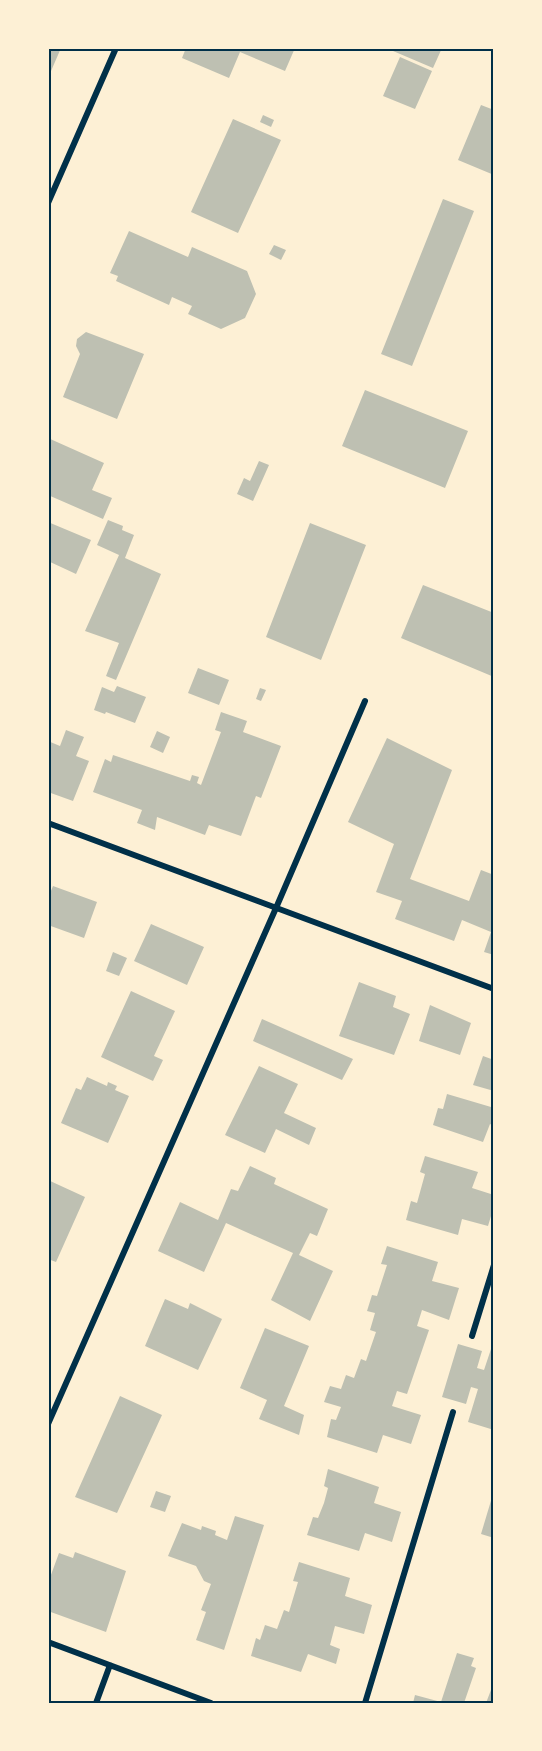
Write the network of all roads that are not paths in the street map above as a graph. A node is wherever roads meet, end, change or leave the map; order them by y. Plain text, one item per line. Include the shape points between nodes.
1 (116, 48) edge
2 (48, 203) edge
3 (365, 701) dead end
4 (48, 823) edge
5 (276, 908) junction
6 (494, 989) edge
7 (494, 1265) edge
8 (472, 1336) dead end
9 (453, 1412) dead end
10 (48, 1424) edge
11 (48, 1642) edge
12 (110, 1665) junction
13 (96, 1703) edge
14 (211, 1703) edge
15 (365, 1703) edge

1 - 2 street
3 - 5 street
4 - 5 street
5 - 6 street
5 - 10 street
7 - 8 street
9 - 15 street
11 - 12 street
12 - 13 street
12 - 14 street

